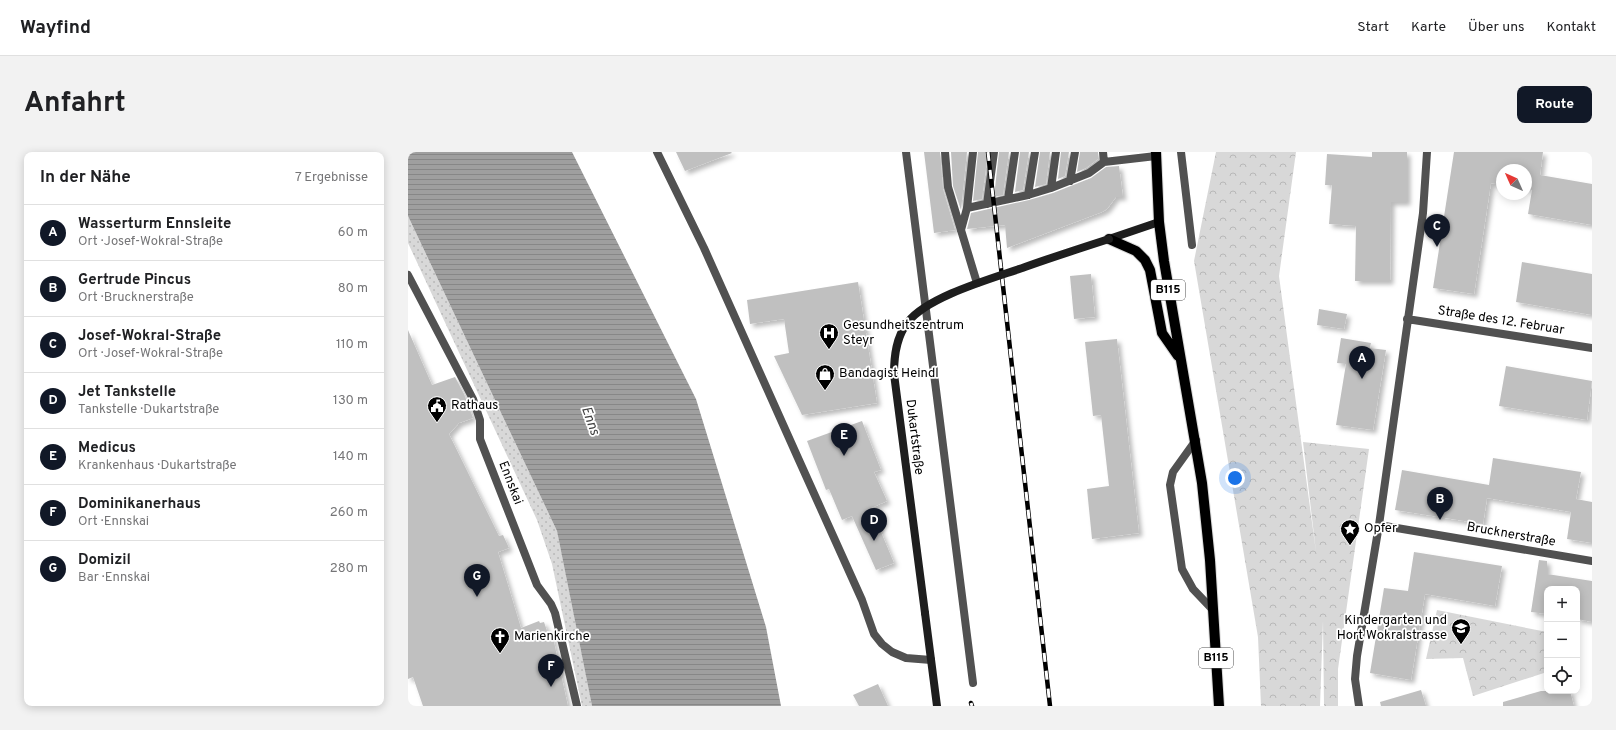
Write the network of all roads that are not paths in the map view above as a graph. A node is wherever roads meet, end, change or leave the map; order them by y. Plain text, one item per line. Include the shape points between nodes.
1 (657, 152) edge
2 (906, 152) edge
3 (945, 152) edge
4 (973, 152) edge
5 (994, 152) edge
6 (1015, 152) edge
7 (1035, 152) edge
8 (1056, 152) edge
9 (1075, 152) edge
10 (1103, 152) edge
11 (1181, 152) edge
12 (1426, 152) edge
13 (1156, 154) edge
14 (1104, 162) junction
15 (1070, 181) junction
16 (1051, 188) junction
17 (1028, 195) junction
18 (1008, 199) junction
19 (987, 204) junction
20 (967, 208) junction
21 (1159, 222) junction
22 (961, 231) junction
23 (1109, 239) junction
24 (1192, 245) dead end
25 (408, 275) edge
26 (977, 283) junction
27 (1407, 319) junction
28 (1592, 348) edge
29 (1180, 359) junction
30 (1196, 440) junction
31 (1379, 525) junction
32 (1592, 561) edge
33 (1213, 610) junction
34 (931, 660) junction
35 (972, 683) dead end
36 (577, 706) edge
37 (937, 706) edge
38 (1218, 706) edge
39 (1359, 706) edge

1 - 34 street via 704,248 862,600 874,634 892,652 906,658
2 - 35 street
3 - 22 street via 948,187
4 - 20 street
5 - 19 street
6 - 18 street
7 - 17 street
8 - 16 street
9 - 15 street
10 - 14 street
11 - 24 street
12 - 27 street via 1423,212
13 - 14 street
13 - 21 main road, B115
14 - 15 street via 1089,173
15 - 16 street
16 - 17 street
17 - 18 street
18 - 19 street
19 - 20 street
20 - 22 street
21 - 23 main road, Dukartstraße
21 - 29 main road, B115
22 - 26 street
23 - 26 main road, Dukartstraße, bridge
23 - 29 main road via 1136,251 1145,260 1150,270 1162,333
25 - 36 street, Ennskai via 473,399 480,420 480,439 537,585 555,613
26 - 34 main road, Dukartstraße, bridge via 933,303 908,321 901,332 895,353 897,403
27 - 28 street, Straße des 12. Februar
27 - 31 street
29 - 30 main road, B115
30 - 33 main road, B115
30 - 33 street via 1174,472 1170,485 1182,569 1193,589
31 - 32 street, Brucknerstraße
31 - 39 street via 1356,656 1355,679
33 - 38 main road, B115
34 - 37 main road, Dukartstraße

